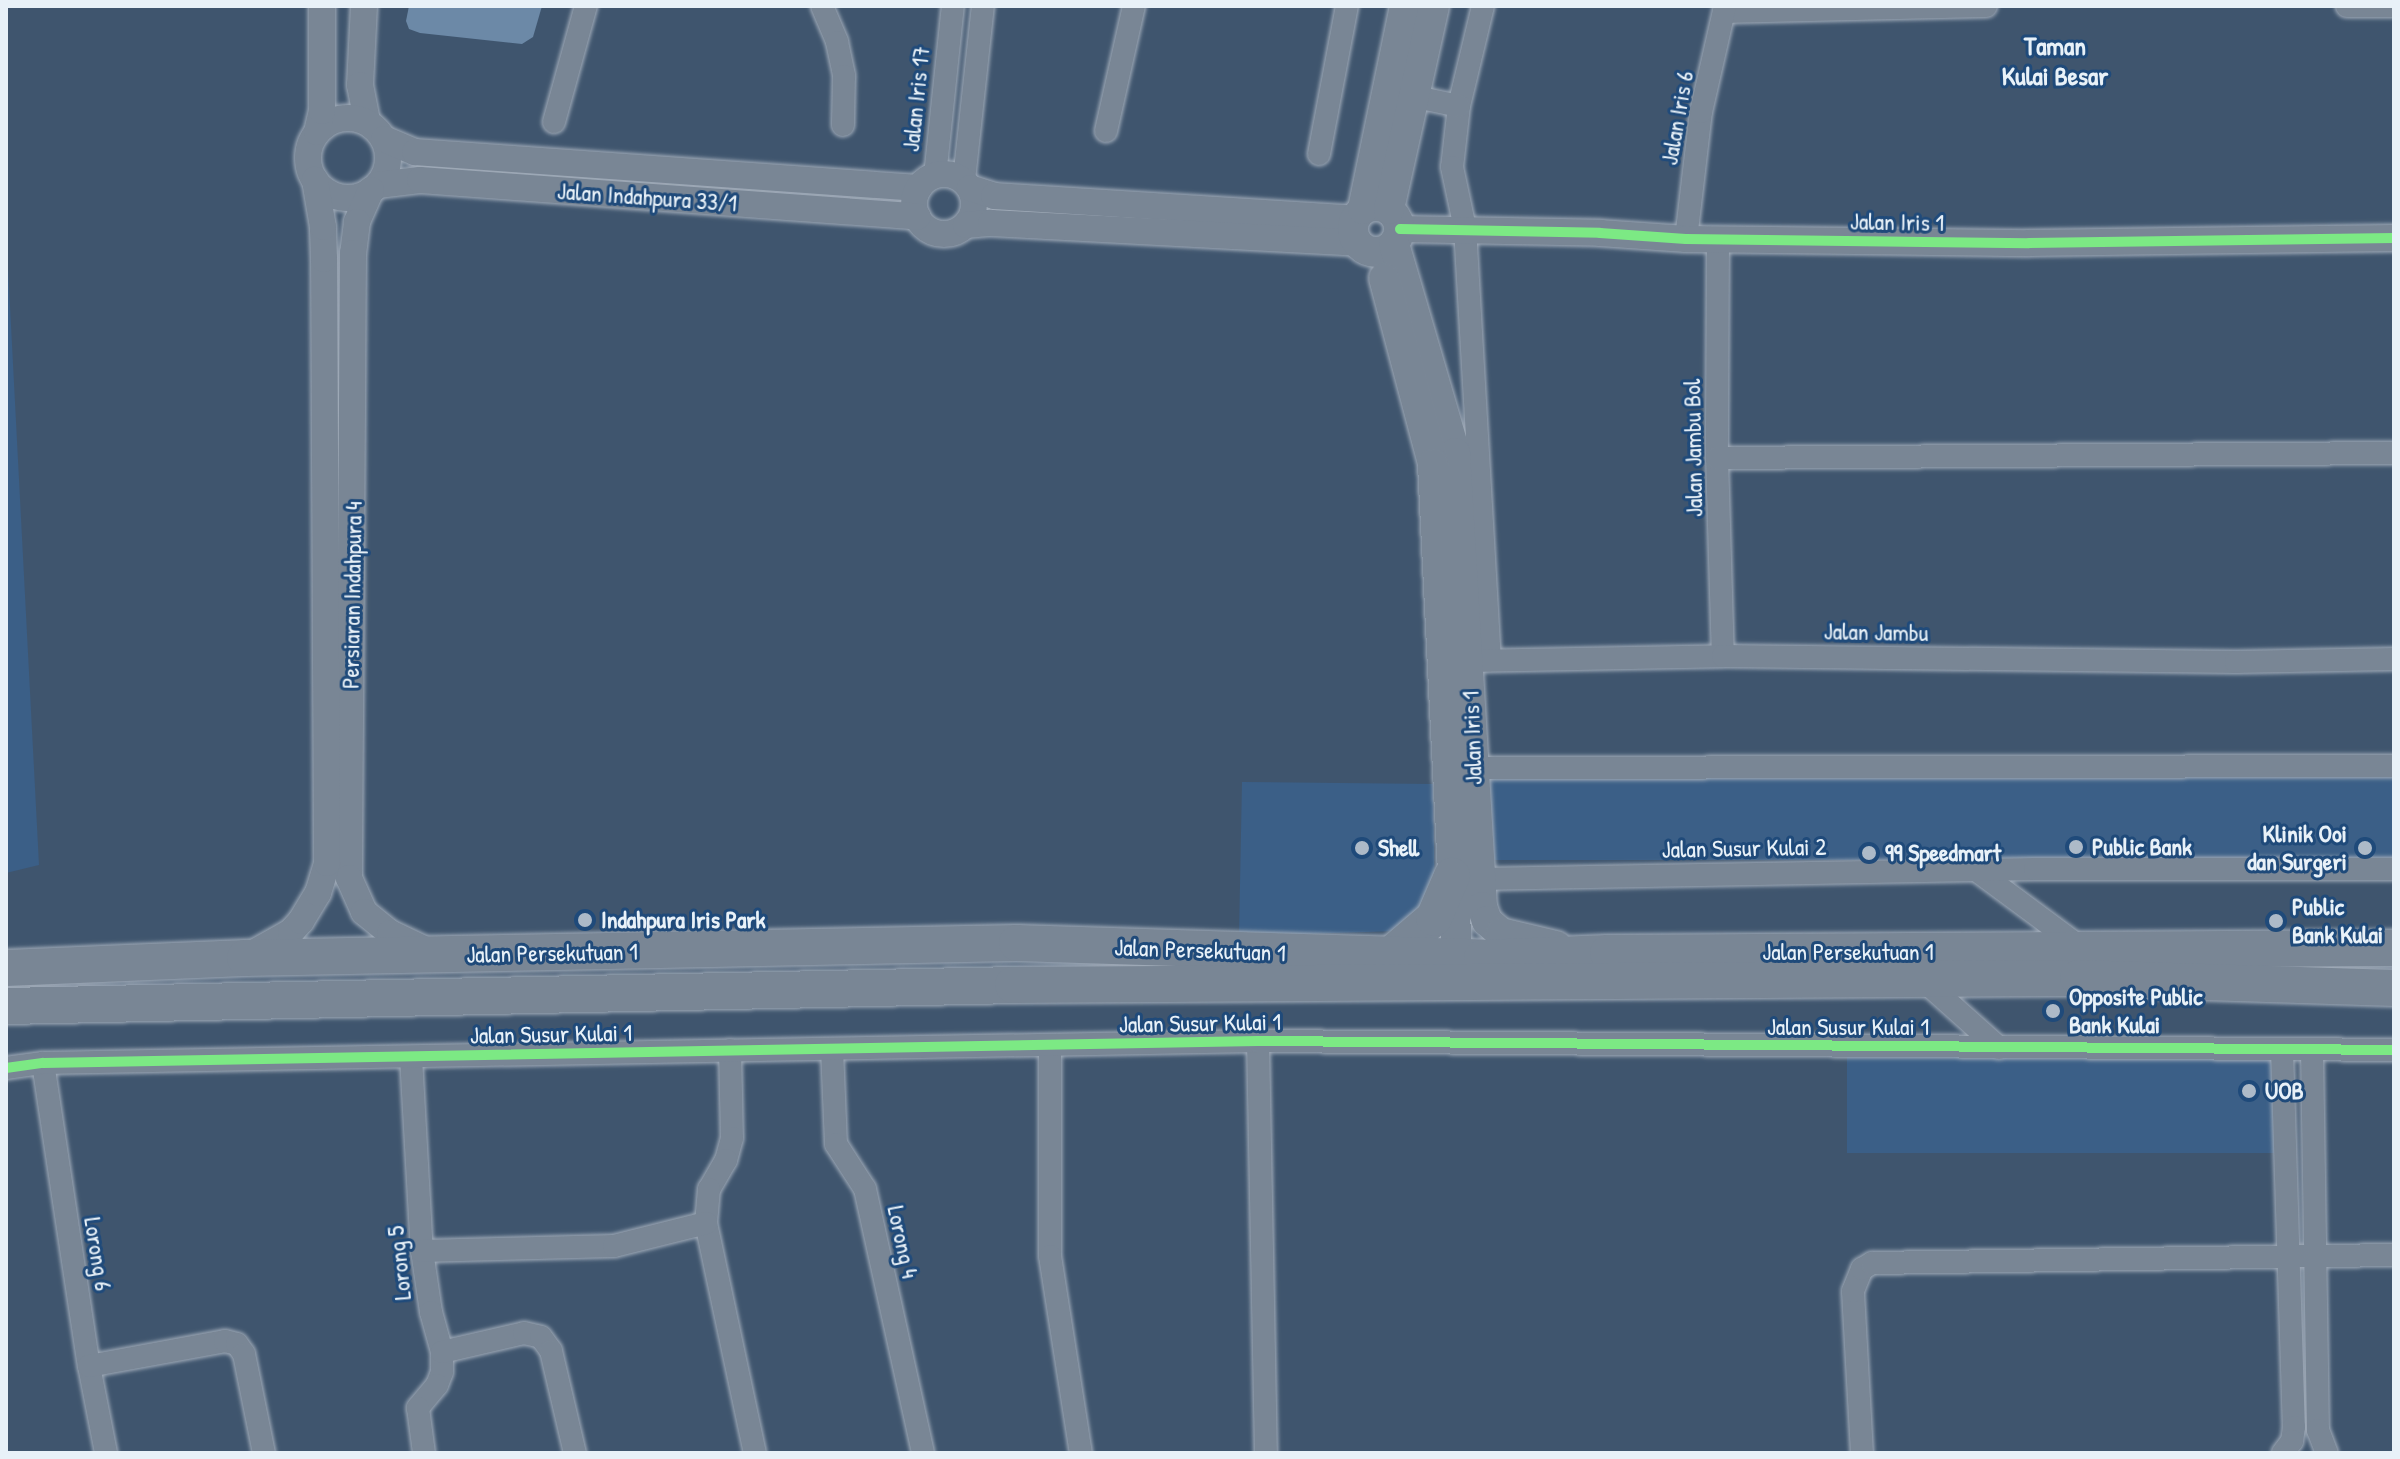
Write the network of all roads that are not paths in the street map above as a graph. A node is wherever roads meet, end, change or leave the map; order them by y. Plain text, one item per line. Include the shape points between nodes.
1 (322, 6) edge
2 (364, 6) edge
3 (586, 6) edge
4 (822, 6) edge
5 (983, 6) edge
6 (1134, 6) edge
7 (1347, 6) edge
8 (1405, 6) edge
9 (1434, 6) edge
10 (1483, 6) edge
11 (1986, 6) edge
12 (2347, 6) edge
13 (2394, 6) edge
14 (1724, 9) edge
15 (951, 17) edge
16 (1400, 94) junction
17 (1459, 106) junction
18 (554, 122) dead end
19 (843, 125) dead end
20 (375, 130) junction
21 (1106, 131) dead end
22 (317, 132) junction
23 (1319, 154) dead end
24 (315, 180) junction
25 (927, 182) junction
26 (967, 184) junction
27 (374, 188) junction
28 (918, 217) junction
29 (966, 225) junction
30 (1465, 228) junction
31 (1376, 229) junction
32 (2394, 238) edge
33 (1686, 239) junction
34 (1718, 240) junction
35 (2394, 453) edge
36 (1717, 458) junction
37 (1723, 656) junction
38 (2394, 659) edge
39 (1480, 660) junction
40 (2394, 766) edge
41 (1473, 768) junction
42 (2394, 869) edge
43 (1976, 870) junction
44 (1465, 877) junction
45 (2394, 948) edge
46 (2087, 952) junction
47 (1608, 953) junction
48 (1392, 954) junction
49 (439, 955) junction
50 (1457, 957) junction
51 (245, 958) junction
52 (6, 968) edge
53 (1923, 980) junction
54 (1482, 983) junction
55 (2394, 988) edge
56 (6, 1006) edge
57 (1258, 1041) junction
58 (1050, 1045) junction
59 (1999, 1048) junction
60 (832, 1049) junction
61 (730, 1050) junction
62 (2282, 1050) junction
63 (2312, 1050) junction
64 (2394, 1050) edge
65 (411, 1057) junction
66 (43, 1063) junction
67 (6, 1068) edge
68 (706, 1223) junction
69 (422, 1251) junction
70 (2288, 1254) junction
71 (2318, 1254) junction
72 (2394, 1255) edge
73 (442, 1352) junction
74 (89, 1366) junction
75 (106, 1453) edge
76 (264, 1453) edge
77 (424, 1453) edge
78 (575, 1453) edge
79 (755, 1453) edge
80 (923, 1453) edge
81 (1081, 1453) edge
82 (1266, 1453) edge
83 (1862, 1453) edge
84 (2283, 1453) edge
85 (2327, 1453) edge

1 - 22 street, Persiaran Indahpura 4 via 322,111
2 - 20 street, Persiaran Indahpura 4 via 360,85
3 - 18 street
4 - 19 street via 844,76
5 - 26 street
6 - 21 street
7 - 23 street
8 - 16 main road
9 - 16 main road
10 - 17 street
11 - 14 street
12 - 13 street
14 - 33 street, Jalan Iris 6 via 1701,112
15 - 25 street, Jalan Iris 17
16 - 17 street
16 - 31 main road
17 - 30 street via 1452,167
20 - 22 street via 345,117
20 - 25 street, Jalan Indahpura 33/1 via 415,152
20 - 27 street, Persiaran Indahpura 4 via 388,160
22 - 24 street, Persiaran Indahpura 4 via 308,161
24 - 27 street via 329,193 346,198
24 - 51 street, Persiaran Indahpura 4 via 324,243 327,863 318,893 301,921
25 - 26 street via 945,174
25 - 28 street via 915,208
26 - 29 street via 974,208
26 - 31 street via 994,196
27 - 28 street, Jalan Indahpura 33/1 via 420,180
27 - 49 street, Persiaran Indahpura 4 via 357,222 353,253 349,878 364,912 390,933
28 - 29 street via 940,234
29 - 31 street
30 - 31 street, Jalan Iris 1
30 - 33 street, Jalan Iris 1
30 - 39 street
31 - 39 main road, Jalan Iris 1 via 1455,453
31 - 44 main road, Jalan Iris 1 via 1433,464
32 - 34 street, Jalan Iris 1
33 - 34 street, Jalan Iris 1
34 - 36 street, Jalan Jambu Bol
35 - 36 street
36 - 37 street, Jalan Jambu Bol
37 - 38 street, Jalan Jambu
37 - 39 street, Jalan Jambu
39 - 41 main road, Jalan Iris 1
40 - 41 street
41 - 44 main road, Jalan Iris 1
42 - 43 street, Jalan Susur Kulai 2
43 - 44 street, Jalan Susur Kulai 2
43 - 46 street
44 - 47 main road, Jalan Iris 1 via 1487,921 1501,933
44 - 48 highway via 1434,918
44 - 50 main road, Jalan Iris 1
45 - 46 highway, Jalan Persekutuan 1
46 - 47 highway, Jalan Persekutuan 1
47 - 50 highway, Jalan Persekutuan 1
48 - 49 highway, Jalan Persekutuan 1 via 1017,943
48 - 50 highway, Jalan Persekutuan 1
49 - 51 highway, Jalan Persekutuan 1
50 - 54 highway
51 - 52 highway, Jalan Persekutuan 1
53 - 54 highway, Jalan Persekutuan 1
53 - 55 highway, Jalan Persekutuan 1 via 2078,978
53 - 59 street
54 - 56 highway, Jalan Persekutuan 1 via 1013,985
57 - 58 street, Jalan Susur Kulai 1
57 - 59 street, Jalan Susur Kulai 1
57 - 82 street
58 - 60 street, Jalan Susur Kulai 1
58 - 81 street via 1050,1256
59 - 62 street, Jalan Susur Kulai 1
60 - 61 street, Jalan Susur Kulai 1
60 - 80 street, Lorong 4 via 836,1144 865,1189
61 - 65 street, Jalan Susur Kulai 1
61 - 68 street via 732,1138 709,1189
62 - 63 street, Jalan Susur Kulai 1
62 - 70 street
63 - 64 street, Jalan Susur Kulai 1
63 - 71 street
65 - 66 street, Jalan Susur Kulai 1
65 - 69 street, Lorong 5
66 - 67 street, Jalan Susur Kulai 1
66 - 74 street, Lorong 6
68 - 69 street via 614,1246
68 - 79 street
69 - 73 street, Lorong 5
70 - 71 street
70 - 83 street via 1872,1263 1862,1269 1853,1291
70 - 84 street via 2294,1427
71 - 72 street
71 - 85 street via 2318,1430
73 - 77 street, Lorong 5 via 437,1385 418,1408
73 - 78 street via 524,1333 541,1337 551,1351
74 - 75 street, Lorong 6
74 - 76 street via 225,1341 237,1344 244,1354

